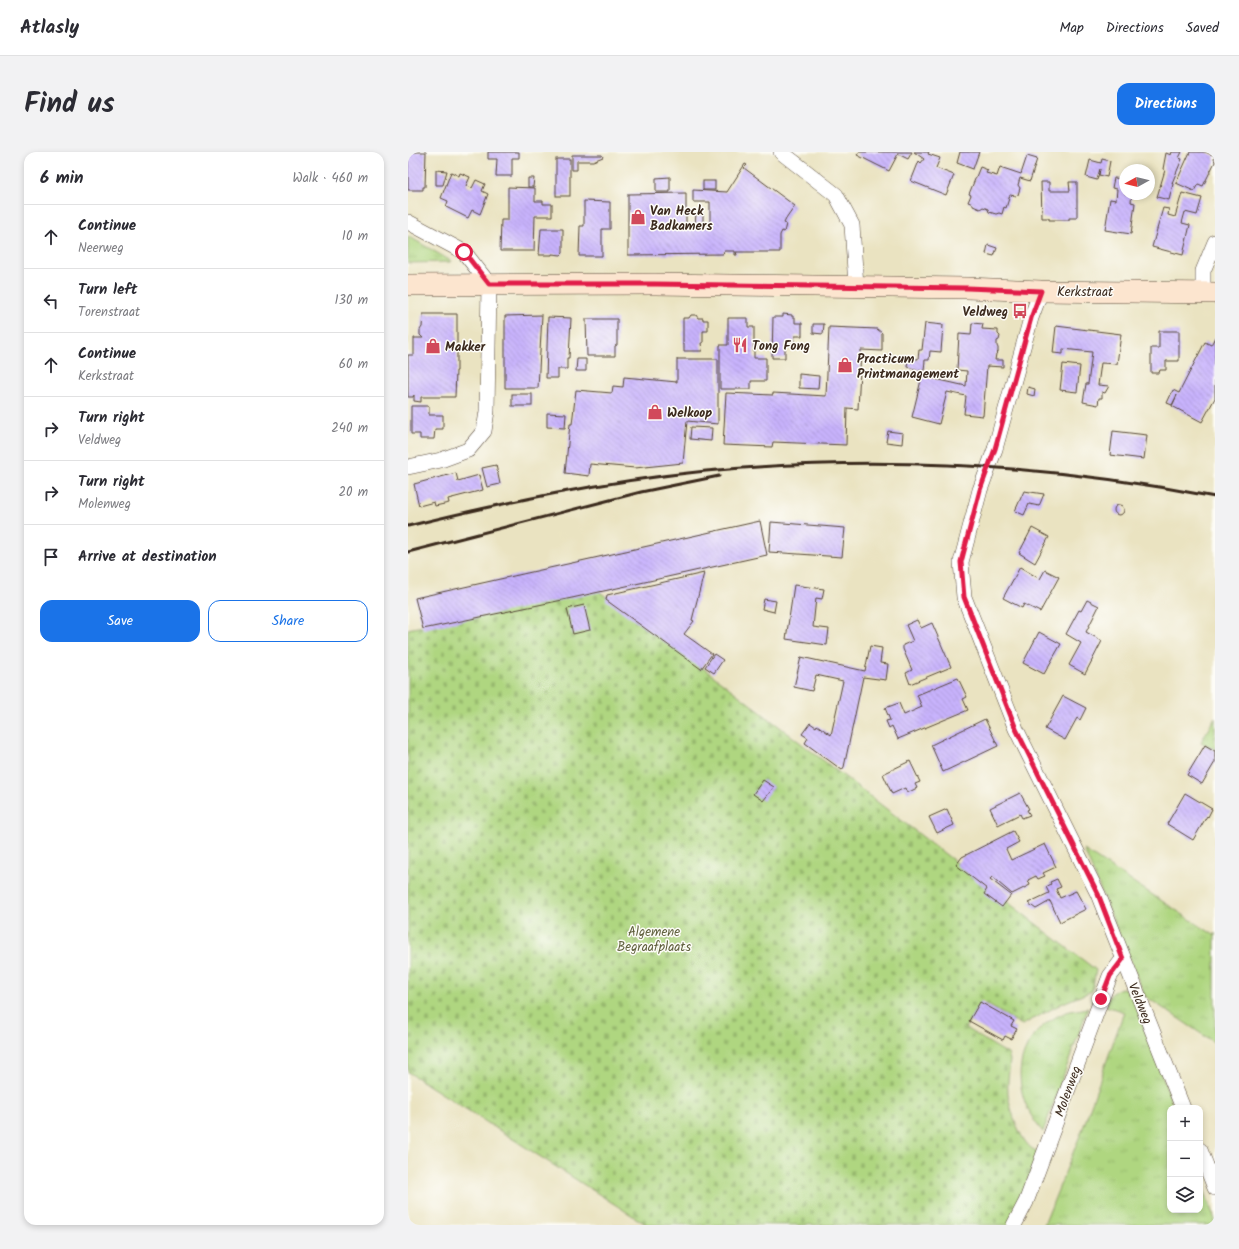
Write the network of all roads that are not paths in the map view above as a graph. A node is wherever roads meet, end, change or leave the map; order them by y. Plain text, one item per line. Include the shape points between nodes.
1 (781, 152) edge
2 (408, 222) edge
3 (1215, 242) edge
4 (489, 284) junction
5 (408, 285) edge
6 (856, 286) junction
7 (1041, 291) junction
8 (1209, 292) edge
9 (408, 467) edge
10 (1123, 959) junction
11 (1182, 1105) edge
12 (1203, 1158) edge
13 (1215, 1188) edge
14 (1014, 1225) edge

1 - 6 street via 836,195 852,225
2 - 4 street via 464,252
3 - 8 street via 1203,271
4 - 5 main road, Kerkstraat
4 - 6 main road, Kerkstraat
4 - 9 street via 487,411 484,432 468,450 441,460
6 - 7 main road, Kerkstraat
7 - 8 main road, Kerkstraat
7 - 10 street, Veldweg via 1031,318 995,449 980,490 961,562 964,597 1016,729 1098,894
10 - 11 street, Veldweg
10 - 14 street, Molenweg via 1110,976 1026,1202
12 - 13 street

